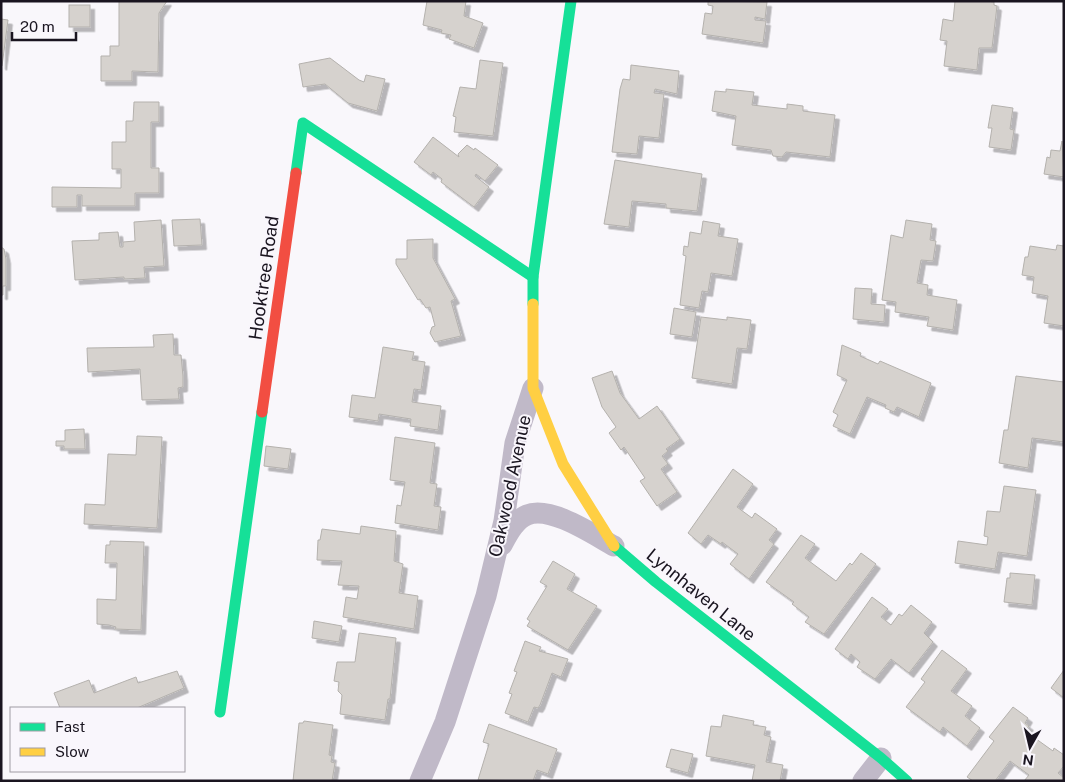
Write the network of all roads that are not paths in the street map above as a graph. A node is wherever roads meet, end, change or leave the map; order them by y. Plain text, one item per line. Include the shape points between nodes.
1 (571, 1) edge
2 (533, 276) junction
3 (533, 388) junction
4 (615, 547) junction
5 (496, 556) junction
6 (220, 712) dead end
7 (881, 758) junction
8 (420, 781) edge
9 (863, 781) edge
10 (906, 781) edge

1 - 2 street, Oakwood Avenue
2 - 3 street, Oakwood Avenue
2 - 6 street, Hooktree Road via 303,123
3 - 4 street, Lynnhaven Lane via 563,464
3 - 5 street, Oakwood Avenue via 515,443
4 - 5 street via 576,525 540,513 527,515 512,527
4 - 7 street, Lynnhaven Lane
5 - 8 street, Oakwood Avenue via 446,722
7 - 9 street
7 - 10 street, Lynnhaven Lane

